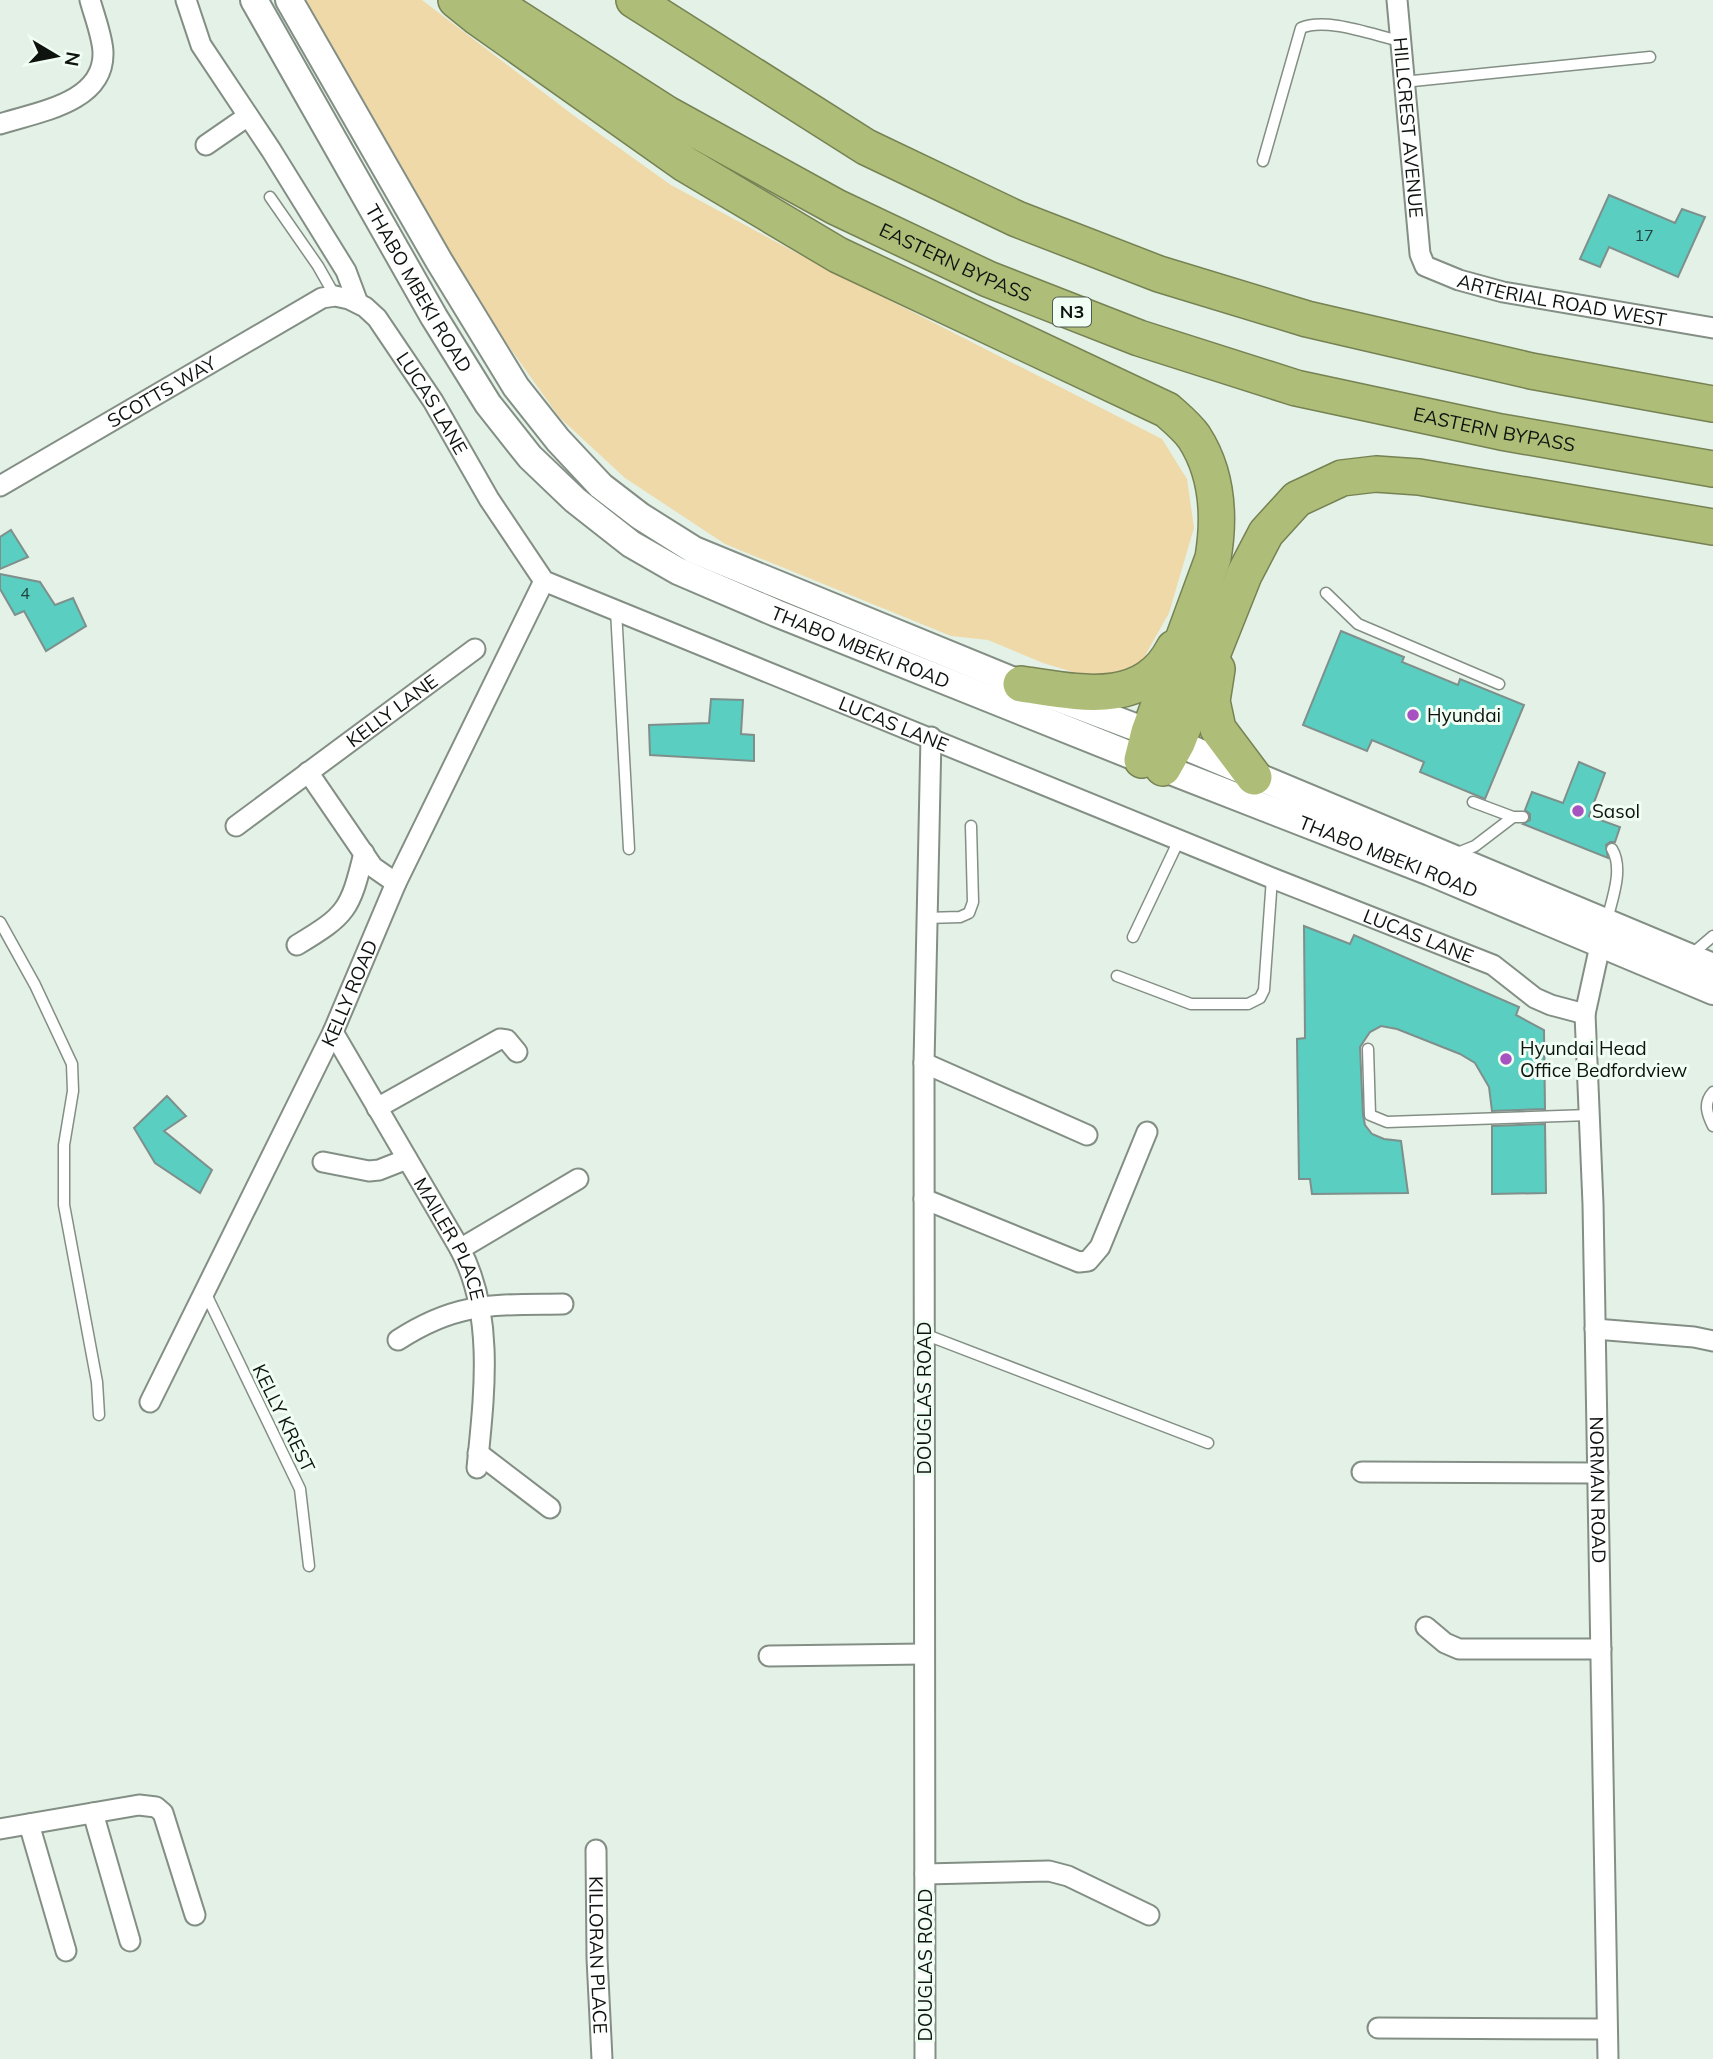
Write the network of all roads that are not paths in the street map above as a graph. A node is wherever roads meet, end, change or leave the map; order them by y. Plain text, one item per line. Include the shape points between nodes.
1 (90, 0) edge
2 (186, 0) edge
3 (254, 0) edge
4 (289, 0) edge
5 (456, 0) edge
6 (489, 0) edge
7 (635, 0) edge
8 (1397, 0) edge
9 (1400, 41) junction
10 (1650, 57) dead end
11 (1403, 82) junction
12 (248, 116) junction
13 (0, 124) edge
14 (206, 145) dead end
15 (1263, 161) dead end
16 (270, 197) dead end
17 (1420, 254) joint
18 (328, 297) junction
19 (358, 303) junction
20 (1713, 328) edge
21 (1713, 404) edge
22 (1713, 469) edge
23 (0, 486) edge
24 (1713, 527) edge
25 (544, 581) junction
26 (1326, 593) dead end
27 (616, 610) junction
28 (1209, 617) junction
29 (474, 649) dead end
30 (1021, 684) junction
31 (1499, 684) dead end
32 (931, 737) junction
33 (1158, 751) junction
34 (308, 772) junction
35 (1254, 776) junction
36 (1473, 802) dead end
37 (236, 826) dead end
38 (971, 826) dead end
39 (1179, 840) junction
40 (629, 849) dead end
41 (1612, 849) dead end
42 (364, 853) junction
43 (1449, 856) junction
44 (1272, 878) junction
45 (396, 883) junction
46 (926, 918) junction
47 (0, 922) edge
48 (1603, 934) junction
49 (1713, 936) edge
50 (1133, 937) dead end
51 (297, 945) dead end
52 (1701, 962) edge
53 (1117, 976) dead end
54 (1713, 991) edge
55 (1585, 1014) junction
56 (332, 1032) junction
57 (1368, 1049) dead end
58 (517, 1052) dead end
59 (924, 1063) junction
60 (1713, 1092) edge
61 (377, 1108) junction
62 (1589, 1115) junction
63 (1713, 1126) edge
64 (1147, 1132) dead end
65 (1087, 1135) dead end
66 (407, 1159) junction
67 (323, 1162) dead end
68 (578, 1179) dead end
69 (924, 1199) junction
70 (460, 1249) junction
71 (205, 1292) junction
72 (563, 1304) dead end
73 (480, 1306) junction
74 (1595, 1329) junction
75 (924, 1334) junction
76 (398, 1340) dead end
77 (1713, 1341) edge
78 (150, 1402) dead end
79 (99, 1415) dead end
80 (1208, 1443) dead end
81 (1363, 1472) dead end
82 (1598, 1473) junction
83 (550, 1508) dead end
84 (309, 1566) dead end
85 (1426, 1627) dead end
86 (1601, 1649) junction
87 (924, 1654) junction
88 (769, 1656) dead end
89 (93, 1813) junction
90 (29, 1824) junction
91 (0, 1829) edge
92 (596, 1850) dead end
93 (925, 1874) junction
94 (195, 1915) dead end
95 (1149, 1915) dead end
96 (130, 1941) dead end
97 (66, 1951) dead end
98 (1378, 2028) dead end
99 (1608, 2029) junction
100 (603, 2059) edge
101 (925, 2059) edge
102 (1608, 2059) edge

1 - 13 street via 103,53 97,80 74,100
2 - 12 street via 201,45
3 - 33 main road, THABO MBEKI ROAD via 488,404 530,457 575,500 631,544 678,571 776,613
4 - 30 main road, THABO MBEKI ROAD via 516,387 601,486 694,550
5 - 28 highway via 685,164 838,255 1167,410 1194,437 1209,470 1218,508
6 - 22 highway, EASTERN BYPASS / N3 via 667,114 836,207 988,279 1139,338 1296,388 1501,432
7 - 21 highway via 866,147 1017,219 1159,274 1320,322 1531,371
8 - 9 street, HILLCREST AVENUE
9 - 11 street, HILLCREST AVENUE
9 - 15 lane via 1324,24 1301,28
10 - 11 lane
11 - 17 street, HILLCREST AVENUE
12 - 14 street
12 - 19 street via 346,271
16 - 18 lane via 317,266
17 - 20 street, ARTERIAL ROAD WEST via 1425,266 1459,281
18 - 19 street, LUCAS LANE
18 - 23 street, SCOTTS WAY
19 - 25 street, LUCAS LANE via 377,318 433,401 489,499
24 - 28 highway via 1419,477 1376,474 1342,478 1297,499 1266,533 1244,575
25 - 27 street, LUCAS LANE
25 - 45 street, KELLY ROAD
26 - 31 lane via 1358,624
27 - 32 street, LUCAS LANE
27 - 40 lane
28 - 30 highway via 1145,681 1091,694
28 - 33 highway
28 - 35 highway via 1214,716 1226,741
29 - 34 street, KELLY LANE
30 - 33 main road, THABO MBEKI ROAD
32 - 39 street, LUCAS LANE
32 - 46 street, DOUGLAS ROAD
33 - 35 main road, THABO MBEKI ROAD
33 - 48 main road, THABO MBEKI ROAD via 1396,858
34 - 37 street, KELLY LANE
34 - 42 street
35 - 43 main road, THABO MBEKI ROAD
36 - 43 lane via 1518,817 1475,846
38 - 46 lane via 974,902 969,913
39 - 44 street, LUCAS LANE
39 - 50 lane
41 - 48 lane via 1617,869
42 - 45 street via 373,867
42 - 51 street via 347,906 328,926
43 - 48 main road, THABO MBEKI ROAD
44 - 53 lane via 1264,990 1259,998 1248,1004 1191,1004
44 - 55 street, LUCAS LANE via 1493,965 1535,998
45 - 56 street, KELLY ROAD
46 - 59 street, DOUGLAS ROAD
47 - 79 lane via 72,1064 64,1205 97,1381
48 - 52 main road, THABO MBEKI ROAD
48 - 54 main road, THABO MBEKI ROAD
48 - 55 street, NORMAN ROAD
49 - 52 lane
55 - 62 street, NORMAN ROAD
56 - 61 street, MAILER PLACE
56 - 71 street, KELLY ROAD
57 - 62 lane via 1368,1102 1370,1115 1377,1120
58 - 61 street via 507,1040 498,1040
59 - 65 street
59 - 69 street, DOUGLAS ROAD
60 - 63 lane via 1707,1106
61 - 66 street, MAILER PLACE
62 - 74 street, NORMAN ROAD
64 - 69 street via 1100,1247 1088,1261 1079,1262
66 - 67 street via 369,1171
66 - 70 street, MAILER PLACE
68 - 70 street
69 - 75 street, DOUGLAS ROAD
70 - 73 street, MAILER PLACE
71 - 78 street, KELLY ROAD
71 - 84 lane, KELLY KREST via 300,1489
72 - 73 street
73 - 76 street via 423,1323
73 - 83 street, MAILER PLACE via 483,1413 477,1460
74 - 77 street
74 - 82 street, NORMAN ROAD
75 - 80 lane
75 - 87 street, DOUGLAS ROAD
81 - 82 street
82 - 86 street, NORMAN ROAD
85 - 86 street via 1459,1649
86 - 99 street, NORMAN ROAD
87 - 88 street
87 - 93 street, DOUGLAS ROAD
89 - 90 street
89 - 94 street via 148,1804 163,1813
89 - 96 street
90 - 91 street
90 - 97 street
92 - 100 street, KILLORAN PLACE
93 - 95 street via 1049,1871
93 - 101 street, DOUGLAS ROAD
98 - 99 street
99 - 102 street, NORMAN ROAD

